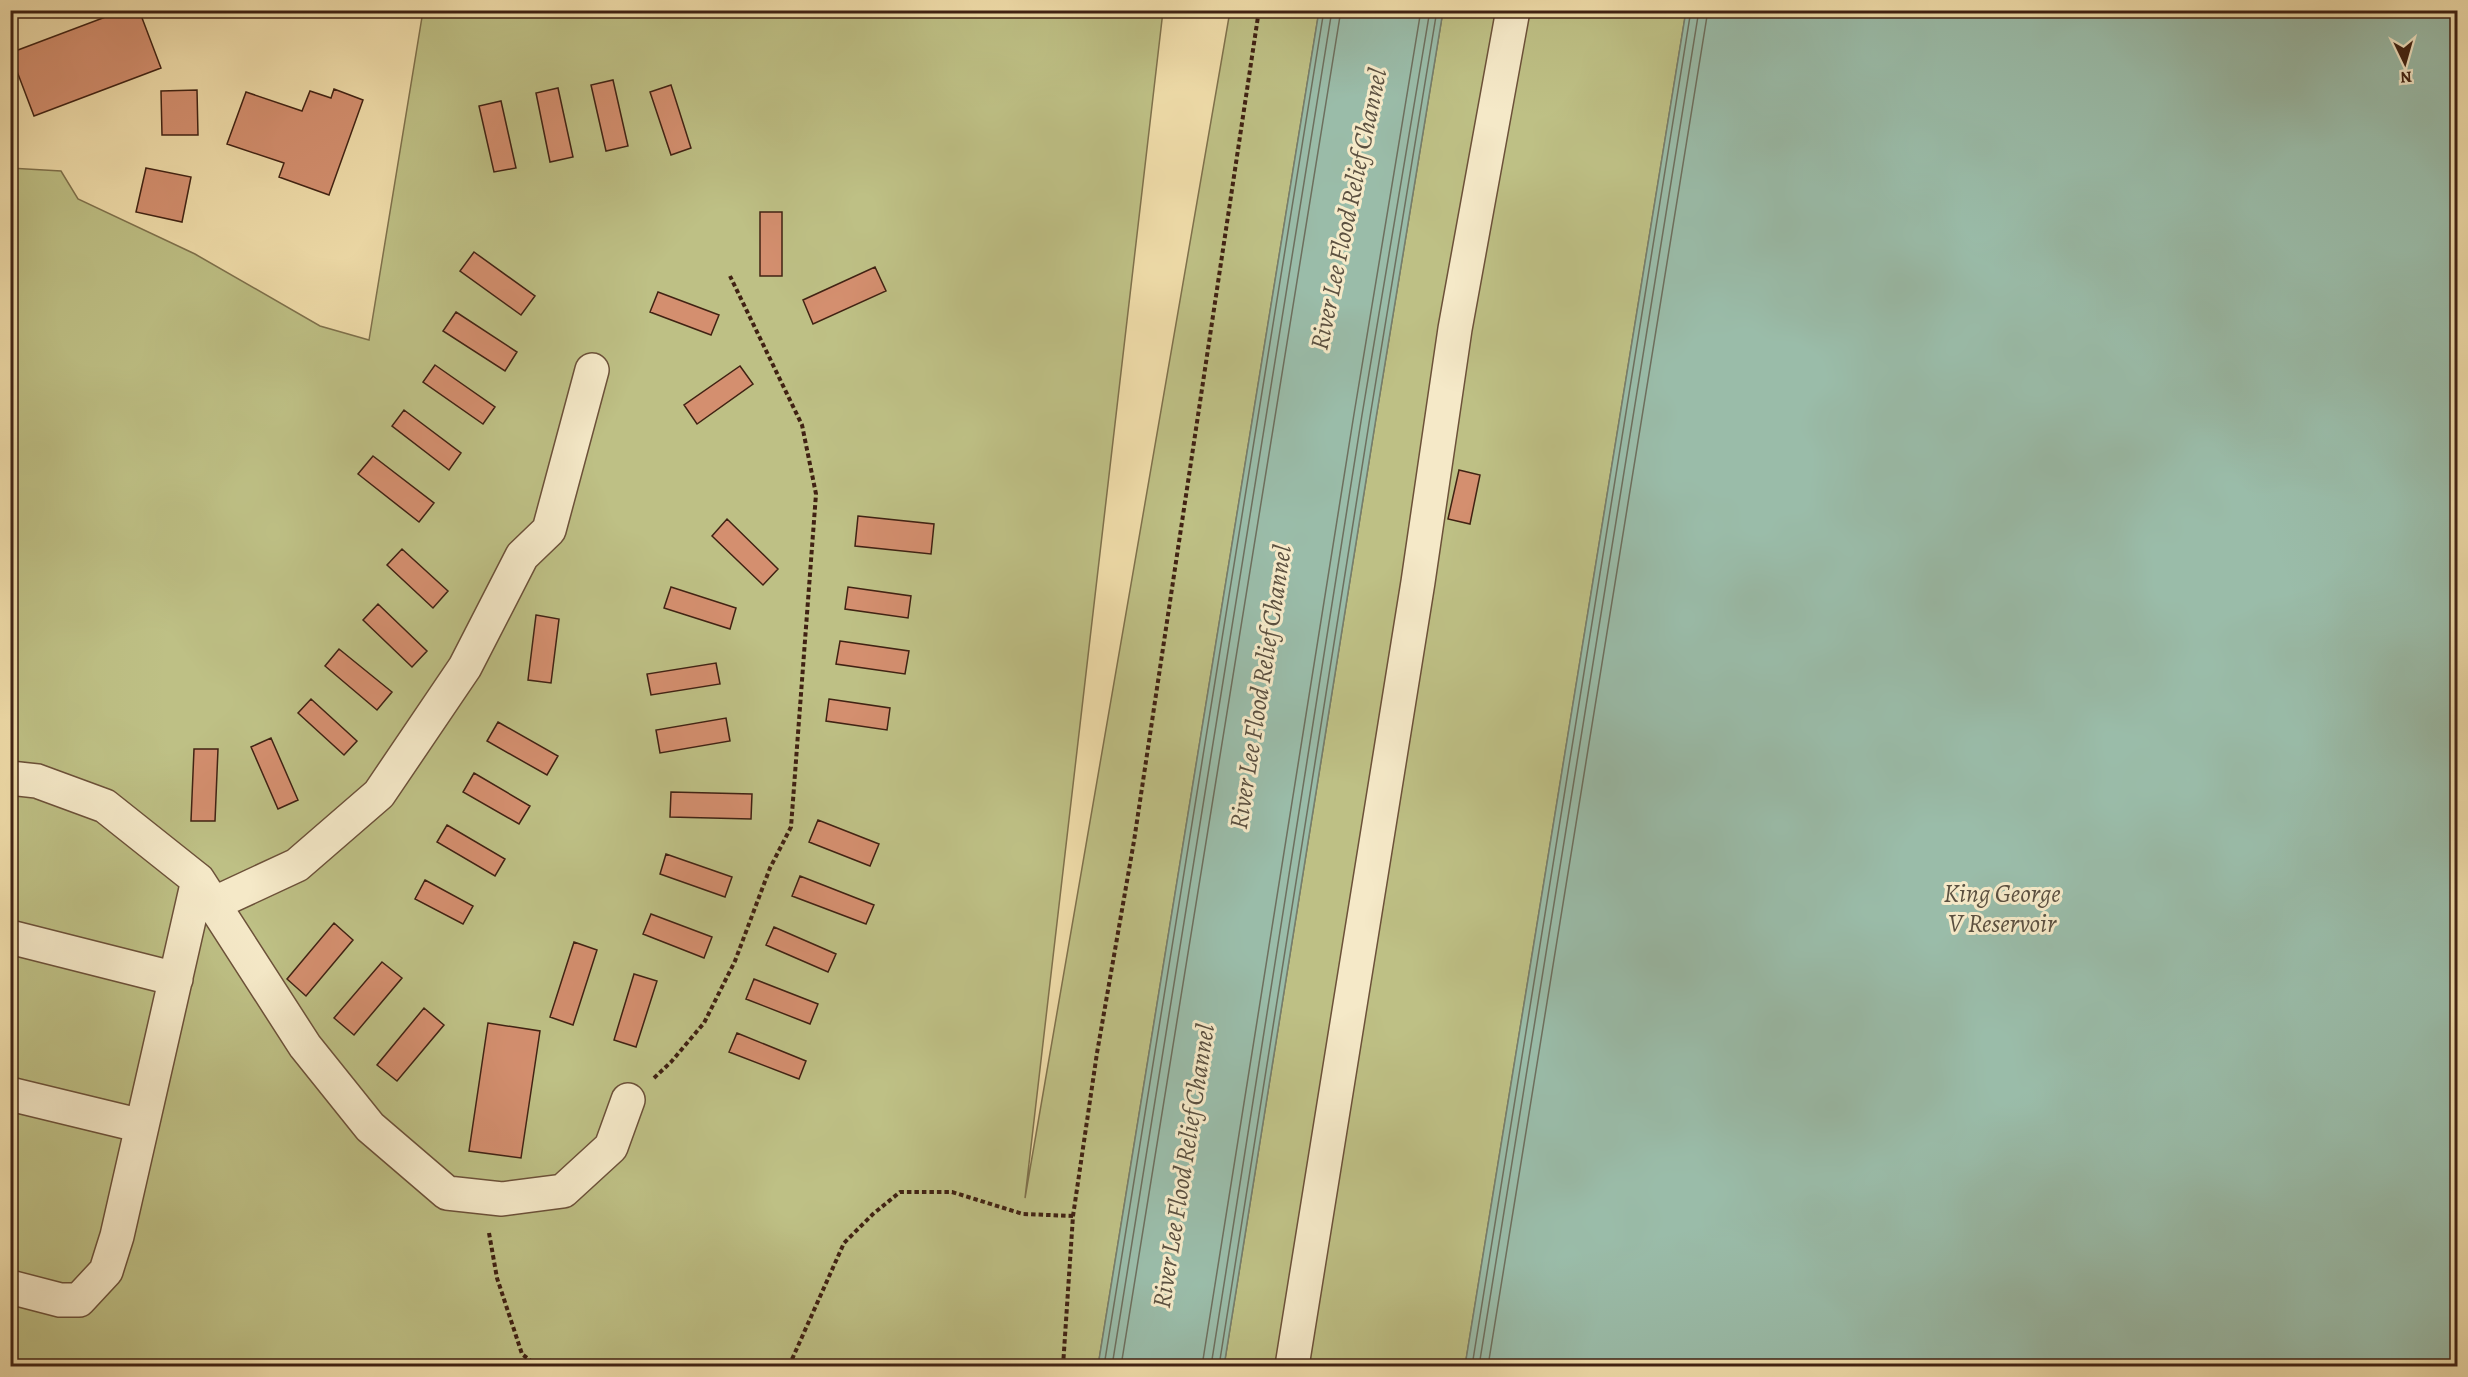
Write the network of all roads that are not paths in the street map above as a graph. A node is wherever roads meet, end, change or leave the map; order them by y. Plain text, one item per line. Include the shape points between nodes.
1 (1513, 10) edge
2 (592, 370) dead end
3 (10, 778) edge
4 (206, 892) junction
5 (10, 937) edge
6 (176, 979) junction
7 (10, 1094) edge
8 (628, 1100) road end
9 (142, 1126) junction
10 (10, 1287) edge
11 (1292, 1366) edge

1 - 11 lane via 1455,329
2 - 4 lane via 549,530 522,556 465,667 379,794 297,865
3 - 4 lane via 37,781 105,806
4 - 6 lane
4 - 8 lane via 305,1046 370,1126 447,1193 502,1199 563,1191 611,1147
5 - 6 lane
6 - 9 lane
7 - 9 lane
9 - 10 lane via 117,1236 100,1279 79,1300 60,1300

